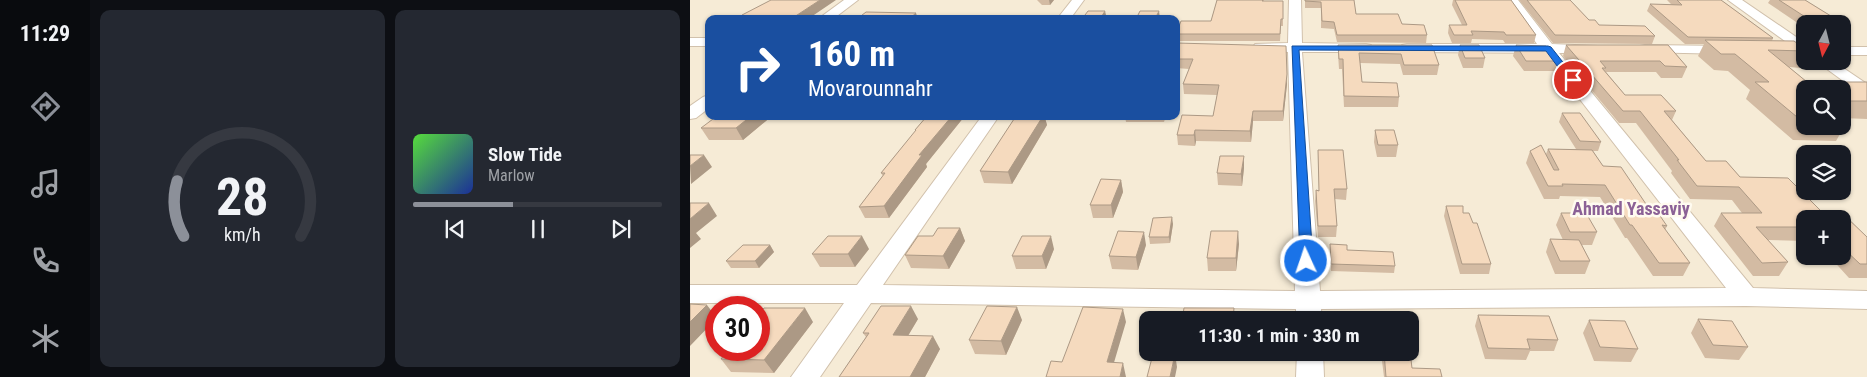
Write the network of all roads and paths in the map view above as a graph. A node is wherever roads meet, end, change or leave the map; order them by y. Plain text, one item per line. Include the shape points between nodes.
1 (852, 0) edge
2 (1078, 0) edge
3 (1295, 0) edge
4 (1512, 0) edge
5 (1734, 0) edge
6 (830, 15) edge
7 (1066, 15) edge
8 (690, 42) edge
9 (705, 42) edge
10 (1796, 44) edge
11 (1245, 47) edge
12 (1295, 48) junction
13 (1548, 48) junction
14 (1607, 49) edge
15 (1627, 49) edge
16 (1746, 50) edge
17 (1796, 50) edge
18 (1785, 51) edge
19 (1851, 51) edge
20 (1867, 51) edge
21 (1836, 70) edge
22 (1867, 91) edge
23 (705, 103) edge
24 (690, 114) edge
25 (989, 120) edge
26 (690, 294) edge
27 (863, 294) junction
28 (1746, 298) junction
29 (1864, 303) edge
30 (1309, 310) edge
31 (1310, 361) edge
32 (805, 377) edge
33 (1310, 377) edge

1 - 6 street
2 - 7 street
3 - 12 street
4 - 13 street
5 - 10 street
8 - 9 street
11 - 12 street
12 - 13 street
12 - 30 street
13 - 14 street
13 - 28 street
15 - 16 street
17 - 18 street
19 - 20 street
21 - 22 street
23 - 24 street
25 - 27 street
26 - 27 street
27 - 30 street
27 - 32 street
28 - 29 street
28 - 30 street
31 - 33 street

